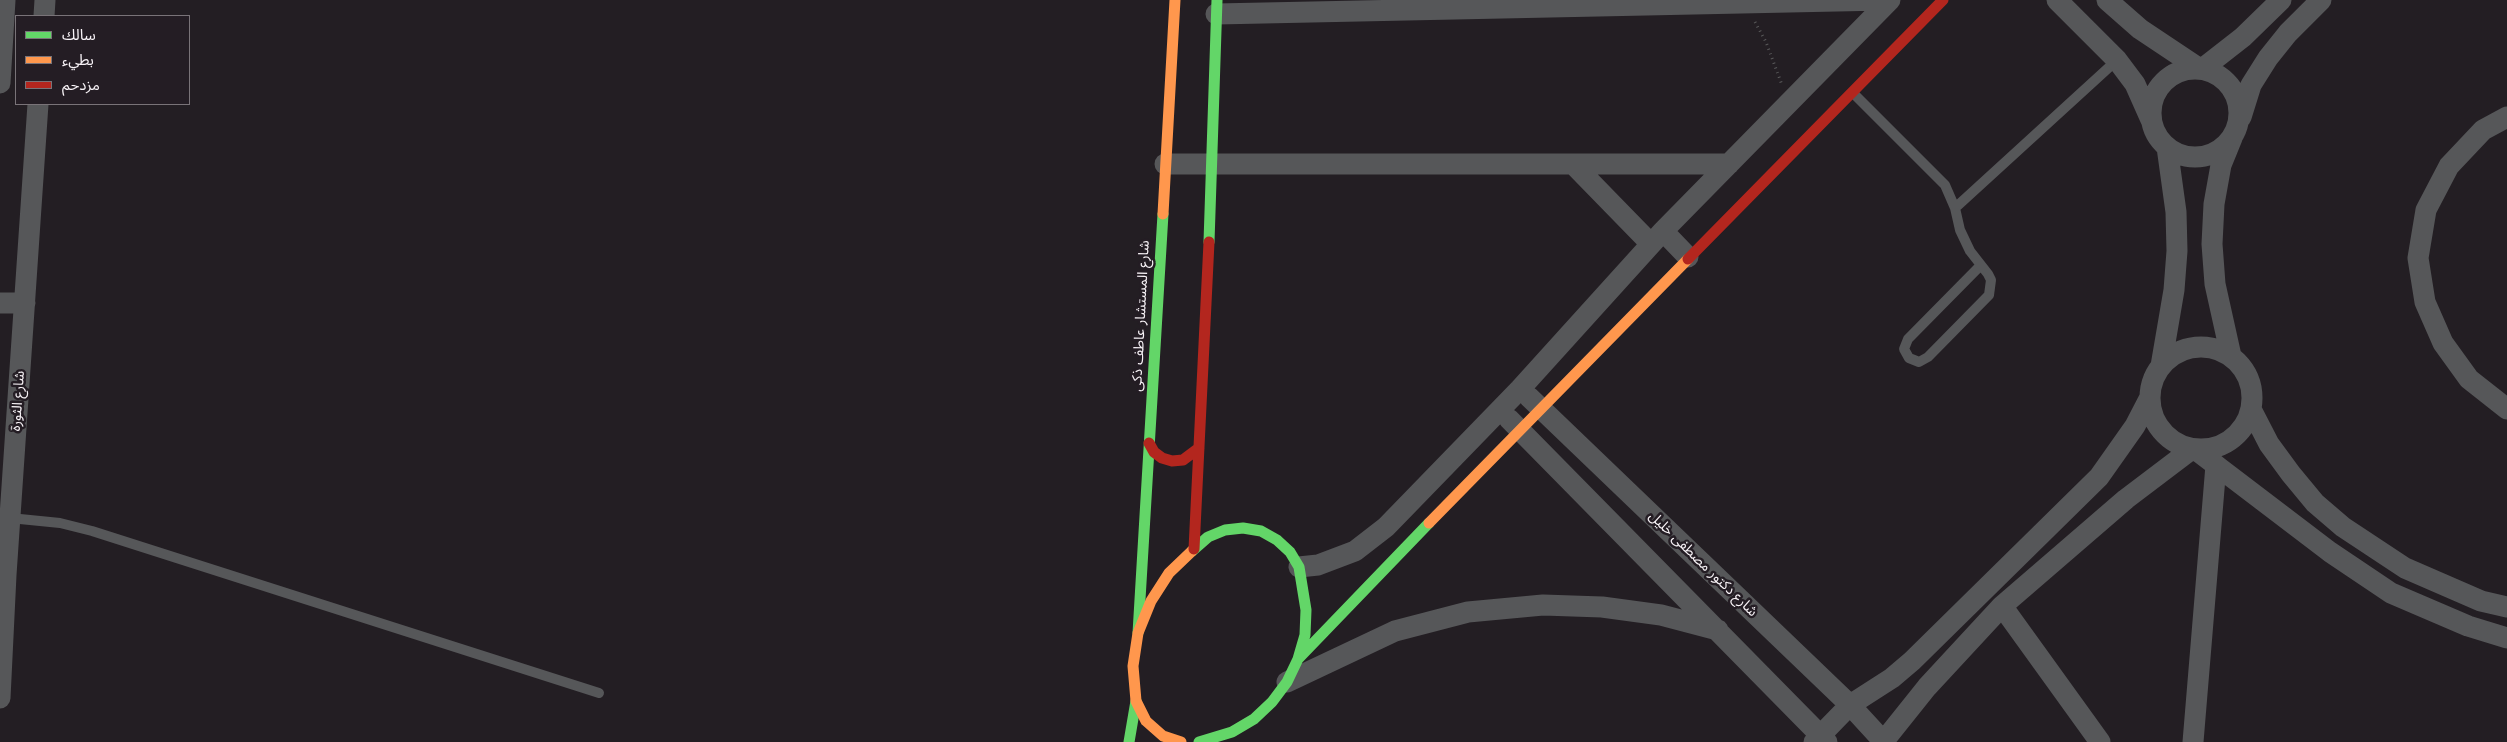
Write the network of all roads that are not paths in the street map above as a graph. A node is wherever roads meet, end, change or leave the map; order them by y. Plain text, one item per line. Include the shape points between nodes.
1 (5, 0) edge
2 (45, 0) edge
3 (1175, 0) edge
4 (1884, 0) edge
5 (1890, 0) edge
6 (1943, 0) edge
7 (2057, 0) edge
8 (2281, 0) edge
9 (2321, 0) edge
10 (2113, 2) edge
11 (1543, 4) edge
12 (1216, 7) edge
13 (44, 15) edge
14 (2117, 60) junction
15 (2201, 69) junction
16 (0, 83) edge
17 (1852, 92) junction
18 (38, 105) edge
19 (2507, 117) edge
20 (2152, 120) junction
21 (2236, 128) junction
22 (2167, 147) junction
23 (1165, 164) junction
24 (1213, 164) junction
25 (1729, 164) junction
26 (1574, 165) junction
27 (1955, 208) junction
28 (1657, 238) junction
29 (1688, 257) junction
30 (1981, 265) junction
31 (0, 303) edge
32 (25, 303) junction
33 (2231, 356) junction
34 (2161, 366) junction
35 (1520, 389) junction
36 (2150, 399) junction
37 (1541, 408) junction
38 (2507, 410) edge
39 (1499, 411) junction
40 (2252, 411) junction
41 (1520, 429) junction
42 (8, 438) edge
43 (1149, 443) junction
44 (1199, 448) junction
45 (2194, 450) junction
46 (2216, 465) junction
47 (10, 518) junction
48 (1371, 541) junction
49 (1194, 549) junction
50 (1390, 561) junction
51 (1299, 567) junction
52 (2002, 606) junction
53 (2507, 608) edge
54 (1718, 630) junction
55 (1138, 633) junction
56 (2507, 638) edge
57 (1298, 659) junction
58 (1287, 682) junction
59 (599, 693) dead end
60 (0, 698) edge
61 (1136, 701) junction
62 (1850, 705) junction
63 (1230, 737) edge
64 (1820, 740) edge
65 (1129, 742) edge
66 (1181, 742) edge
67 (1199, 742) edge
68 (1884, 742) edge
69 (2100, 742) edge
70 (2193, 742) edge

1 - 16 street
2 - 13 street
3 - 23 street, شارع المستشار عاطف ذكى
4 - 11 street
5 - 25 street
6 - 17 street
7 - 14 street
8 - 15 street via 2244,37
9 - 21 street via 2268,58 2252,85
10 - 15 street via 2158,42
11 - 12 street
12 - 24 street
14 - 20 street via 2135,84
14 - 27 lane
15 - 20 street via 2180,72 2163,82 2152,106
15 - 21 street via 2227,82 2238,101
17 - 27 lane via 1945,185
17 - 29 street
18 - 32 street, شارع الثورة
19 - 38 street via 2483,130 2448,166 2426,210 2418,258 2425,302 2443,343 2470,379
20 - 22 street
21 - 22 street via 2224,146 2196,157
21 - 33 street via 2221,165 2214,204 2212,244 2215,284
22 - 34 street via 2176,212 2177,251
23 - 24 street
23 - 43 street, شارع المستشار عاطف ذكى
24 - 26 street
24 - 44 street
25 - 26 street
25 - 28 street
26 - 28 street
27 - 30 lane via 1960,230
28 - 29 street
28 - 35 street
29 - 37 street
30 - 30 lane via 1908,339 1904,349 1913,361 1924,360 1989,295 1991,280
31 - 32 street
32 - 42 street, شارع الثورة
33 - 34 street via 2213,348 2194,347 2176,353
33 - 40 street via 2246,370 2253,390
34 - 36 street via 2151,386
35 - 37 street, شارع دكتور مصطفى خليل
35 - 39 street
36 - 45 street via 2153,416 2162,431 2175,443
36 - 62 street via 2099,477 1912,661
37 - 41 street
37 - 62 street, شارع دكتور مصطفى خليل
39 - 41 street
39 - 48 street
40 - 45 street via 2244,428 2232,441 2215,448
40 - 53 street via 2269,444 2291,474 2315,503 2343,527 2405,568
41 - 50 street
41 - 54 street
42 - 47 street, شارع الثورة
43 - 44 street via 1154,452 1172,461 1182,460
43 - 55 street, شارع المستشار عاطف ذكى
44 - 49 street
45 - 46 street
45 - 52 street via 2126,499
46 - 56 street via 2330,552 2391,593 2468,626
46 - 70 street
47 - 59 lane via 60,523 92,531
47 - 60 street, شارع الثورة
48 - 50 street via 1378,559
48 - 51 street via 1337,559
49 - 51 street via 1208,537 1224,530 1243,528 1260,531 1277,540
49 - 55 street via 1169,572 1151,601
50 - 57 street
51 - 57 street via 1306,610 1305,635
52 - 68 street via 1927,687
52 - 69 street
54 - 58 street via 1661,616 1602,607 1543,605 1468,612 1395,631
54 - 64 street
55 - 61 street via 1133,666
57 - 58 street
58 - 63 street via 1272,702
61 - 65 street
61 - 66 street via 1146,721 1163,736
62 - 64 street
62 - 68 street, شارع دكتور مصطفى خليل
63 - 67 street

